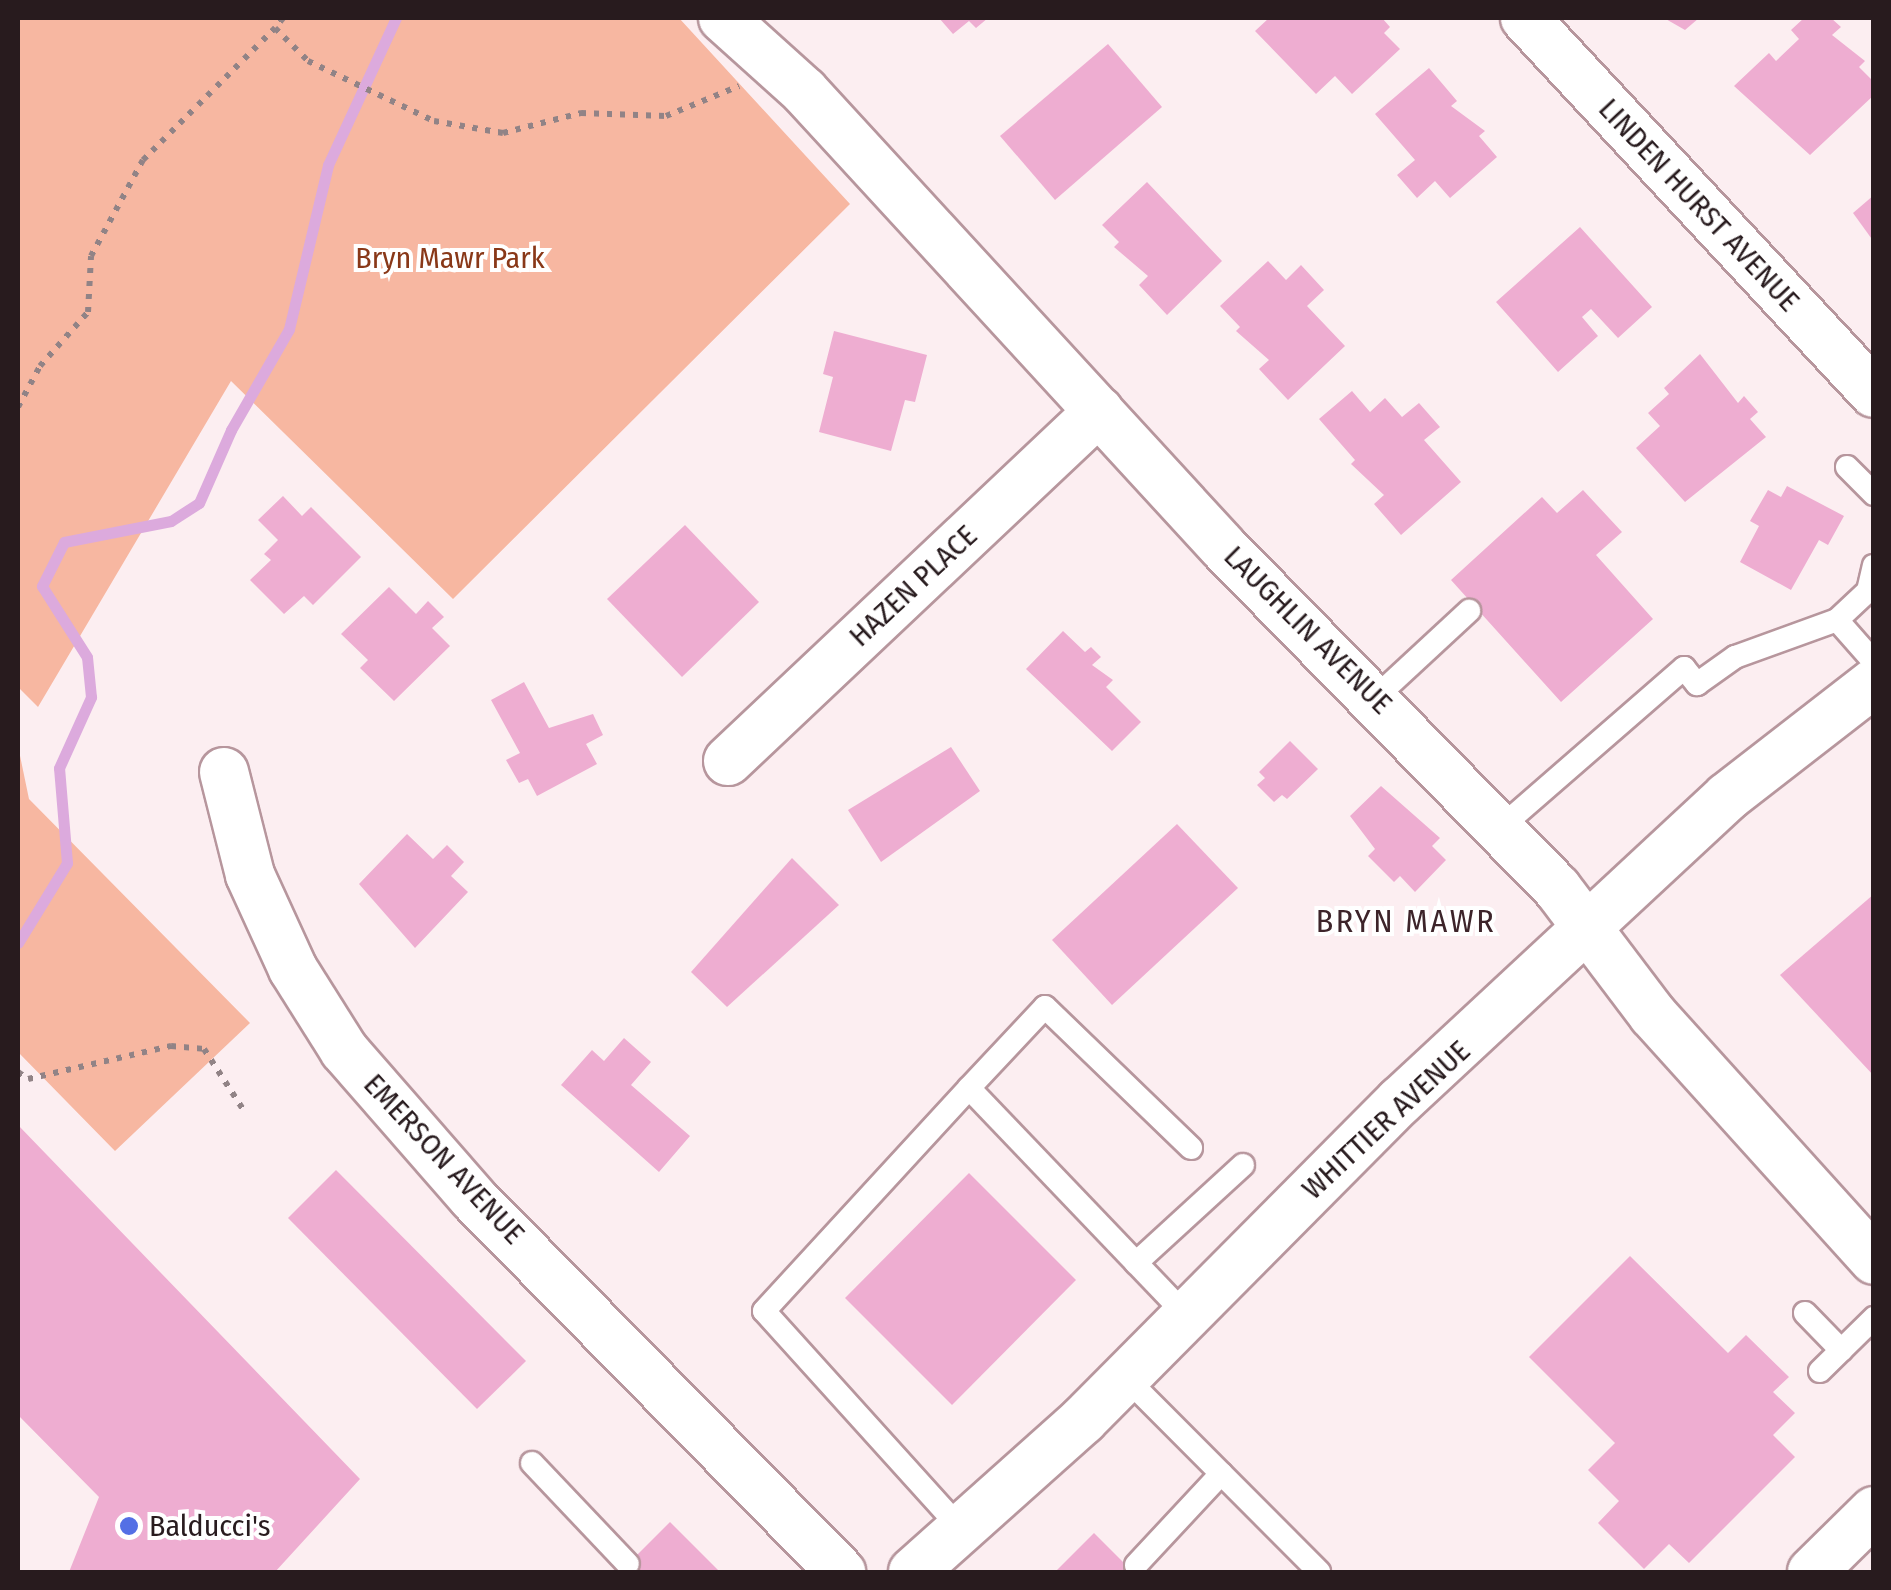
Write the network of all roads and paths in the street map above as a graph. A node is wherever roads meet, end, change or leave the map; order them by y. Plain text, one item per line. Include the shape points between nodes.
1 (283, 18) edge
2 (723, 18) edge
3 (1524, 18) edge
4 (275, 28) junction
5 (779, 69) junction
6 (1874, 392) edge
7 (18, 407) edge
8 (1098, 411) junction
9 (1848, 466) dead end
10 (1874, 494) edge
11 (1874, 566) edge
12 (1469, 611) dead end
13 (1837, 620) junction
14 (1874, 662) edge
15 (1874, 683) edge
16 (1376, 697) junction
17 (728, 761) dead end
18 (224, 772) dead end
19 (1500, 828) junction
20 (1588, 931) junction
21 (18, 1072) edge
22 (970, 1088) junction
23 (246, 1114) dead end
24 (1191, 1148) dead end
25 (1243, 1165) dead end
26 (1874, 1260) edge
27 (1136, 1262) junction
28 (1804, 1313) dead end
29 (1186, 1315) junction
30 (1874, 1318) edge
31 (1841, 1350) junction
32 (1820, 1371) dead end
33 (1125, 1377) junction
34 (532, 1463) dead end
35 (1221, 1474) junction
36 (1874, 1511) edge
37 (962, 1530) junction
38 (628, 1564) dead end
39 (1136, 1565) dead end
40 (1311, 1570) edge
41 (841, 1572) edge
42 (913, 1572) edge
43 (1812, 1572) edge

1 - 4 path
2 - 5 street, LAUGHLIN AVENUE
3 - 6 street, LINDEN HURST AVENUE
4 - 5 path via 308,61 434,121 503,133 581,113 666,116
4 - 7 path via 143,160 91,256 88,312 40,366
5 - 8 street, LAUGHLIN AVENUE
8 - 16 street, LAUGHLIN AVENUE via 1302,630
8 - 17 street, HAZEN PLACE
9 - 10 lane
11 - 13 lane via 1868,591
12 - 16 lane
13 - 14 lane
13 - 19 lane via 1735,658 1697,684 1684,668
15 - 20 street, WHITTIER AVENUE via 1727,797
16 - 19 street, LAUGHLIN AVENUE
18 - 41 street, EMERSON AVENUE via 250,875 292,969 344,1050 473,1198
19 - 20 street, LAUGHLIN AVENUE
20 - 26 street, LAUGHLIN AVENUE via 1653,1015
20 - 29 street, WHITTIER AVENUE via 1400,1101
21 - 23 path via 28,1078 171,1046 204,1049
22 - 24 lane via 1044,1007
22 - 27 lane
22 - 37 lane via 764,1311
25 - 27 lane
27 - 29 lane
28 - 31 lane
29 - 33 street, WHITTIER AVENUE
30 - 31 lane
31 - 32 lane
33 - 35 lane
33 - 37 street, WHITTIER AVENUE
34 - 38 lane
35 - 39 lane
35 - 40 lane
36 - 43 street
37 - 42 street, WHITTIER AVENUE

